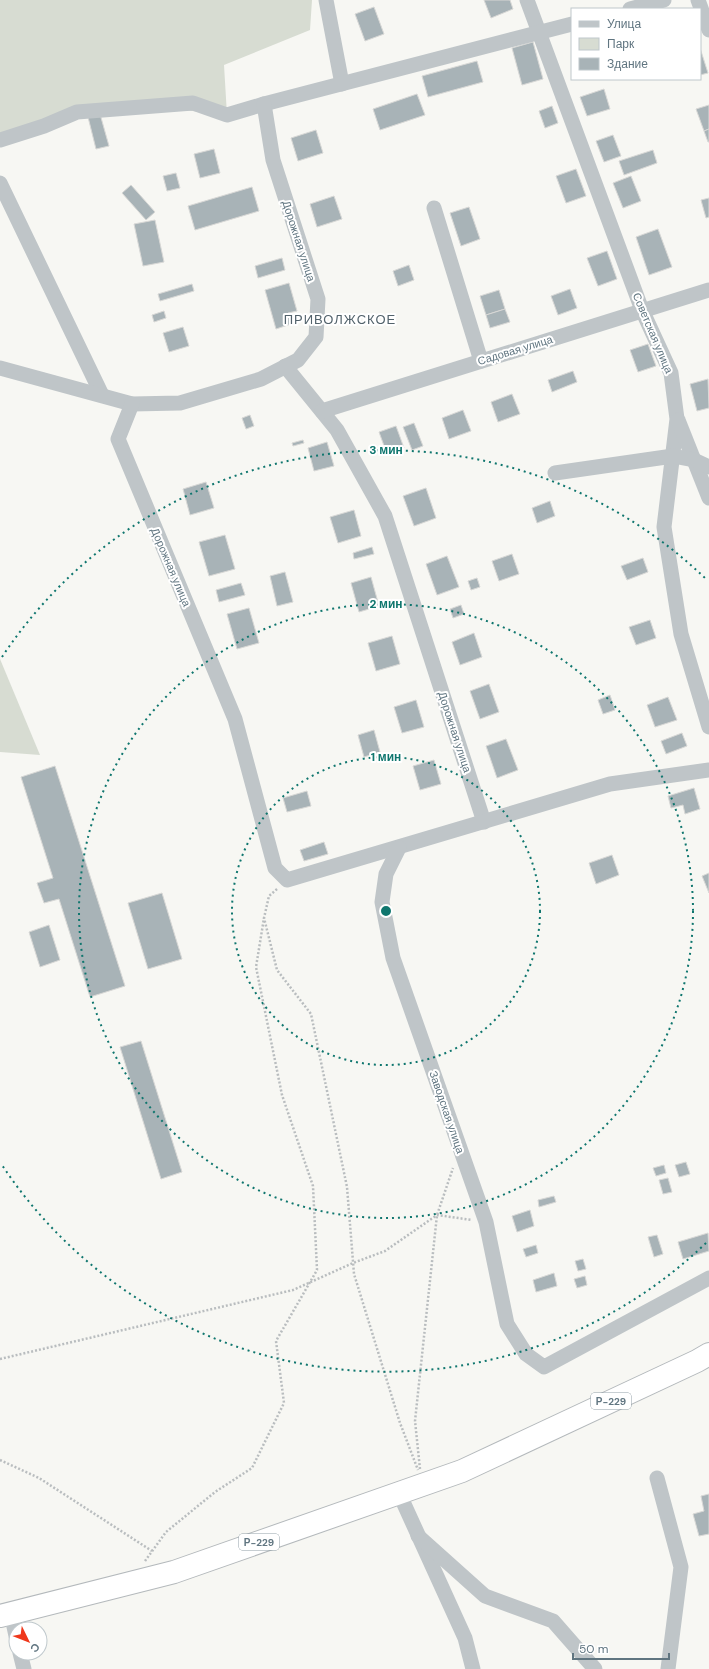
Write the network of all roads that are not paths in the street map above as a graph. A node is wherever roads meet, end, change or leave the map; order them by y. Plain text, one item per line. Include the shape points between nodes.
1 (326, 0) edge
2 (527, 0) edge
3 (664, 0) edge
4 (634, 8) edge
5 (701, 8) edge
6 (571, 24) edge
7 (709, 30) edge
8 (539, 33) junction
9 (342, 84) junction
10 (264, 104) junction
11 (0, 140) edge
12 (0, 183) edge
13 (434, 208) dead end
14 (709, 290) edge
15 (642, 310) junction
16 (481, 361) junction
17 (285, 366) junction
18 (0, 368) edge
19 (102, 396) junction
20 (132, 404) junction
21 (322, 411) junction
22 (677, 419) junction
23 (673, 456) junction
24 (694, 460) junction
25 (709, 467) edge
26 (555, 473) dead end
27 (709, 498) edge
28 (709, 727) edge
29 (709, 770) edge
30 (484, 822) junction
31 (399, 848) junction
32 (709, 1278) edge
33 (709, 1354) edge
34 (657, 1478) dead end
35 (398, 1493) junction
36 (418, 1536) junction
37 (5, 1615) edge
38 (473, 1669) edge
39 (595, 1669) edge
40 (668, 1669) edge

1 - 9 street
2 - 8 street, Советская улица
3 - 4 street
5 - 7 street
6 - 8 street
8 - 9 street
8 - 15 street, Советская улица
9 - 10 street
10 - 11 street via 227,115 193,103 77,112
10 - 17 street, Дорожная улица via 273,160 318,299 316,337 298,360
12 - 19 street
13 - 16 street
14 - 15 street, Садовая улица
15 - 16 street, Садовая улица
15 - 22 street, Советская улица via 671,373
16 - 21 street, Садовая улица
17 - 20 street, Дорожная улица via 261,379 180,403
17 - 21 street, Дорожная улица
18 - 19 street
19 - 20 street
20 - 31 street, Дорожная улица via 118,439 235,719 275,868 287,880
21 - 30 street, Дорожная улица via 337,430 385,516
22 - 23 street, Советская улица
22 - 24 street
23 - 24 street
23 - 26 street
23 - 28 street, Советская улица via 664,527 681,634
24 - 25 street
24 - 27 street
29 - 30 street via 610,784
30 - 31 street
31 - 32 street, Заводская улица via 386,874 382,902 393,958 486,1222 507,1324 526,1354 544,1367
33 - 35 highway, Р-229 via 462,1471
34 - 40 street via 681,1567
35 - 36 street
35 - 37 highway, Р-229 via 174,1572
36 - 38 street via 465,1638
36 - 39 street via 485,1596 553,1621

